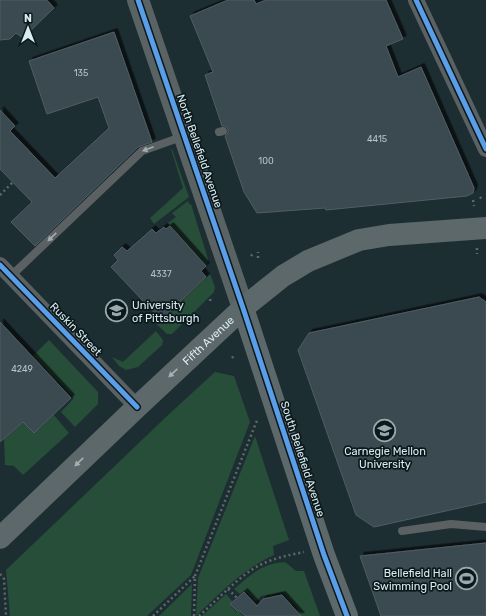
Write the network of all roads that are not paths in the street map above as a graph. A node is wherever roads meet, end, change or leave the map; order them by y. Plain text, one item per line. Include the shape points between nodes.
1 (138, 0) edge
2 (416, 0) edge
3 (184, 136) junction
4 (486, 149) edge
5 (486, 228) edge
6 (0, 264) edge
7 (11, 276) junction
8 (243, 308) junction
9 (137, 407) junction
10 (486, 527) edge
11 (402, 531) dead end
12 (0, 538) edge
13 (347, 616) edge

1 - 3 street, North Bellefield Avenue
2 - 4 street
3 -> 7 lane via 142,151
3 - 8 street, North Bellefield Avenue
5 - 8 highway, Fifth Avenue via 389,235 359,240 308,261 282,276
6 - 7 street, Ruskin Street
7 - 9 street, Ruskin Street
8 -> 9 highway, Fifth Avenue
8 - 13 highway, South Bellefield Avenue via 324,555
9 -> 12 highway, Fifth Avenue
10 - 11 lane via 451,524

